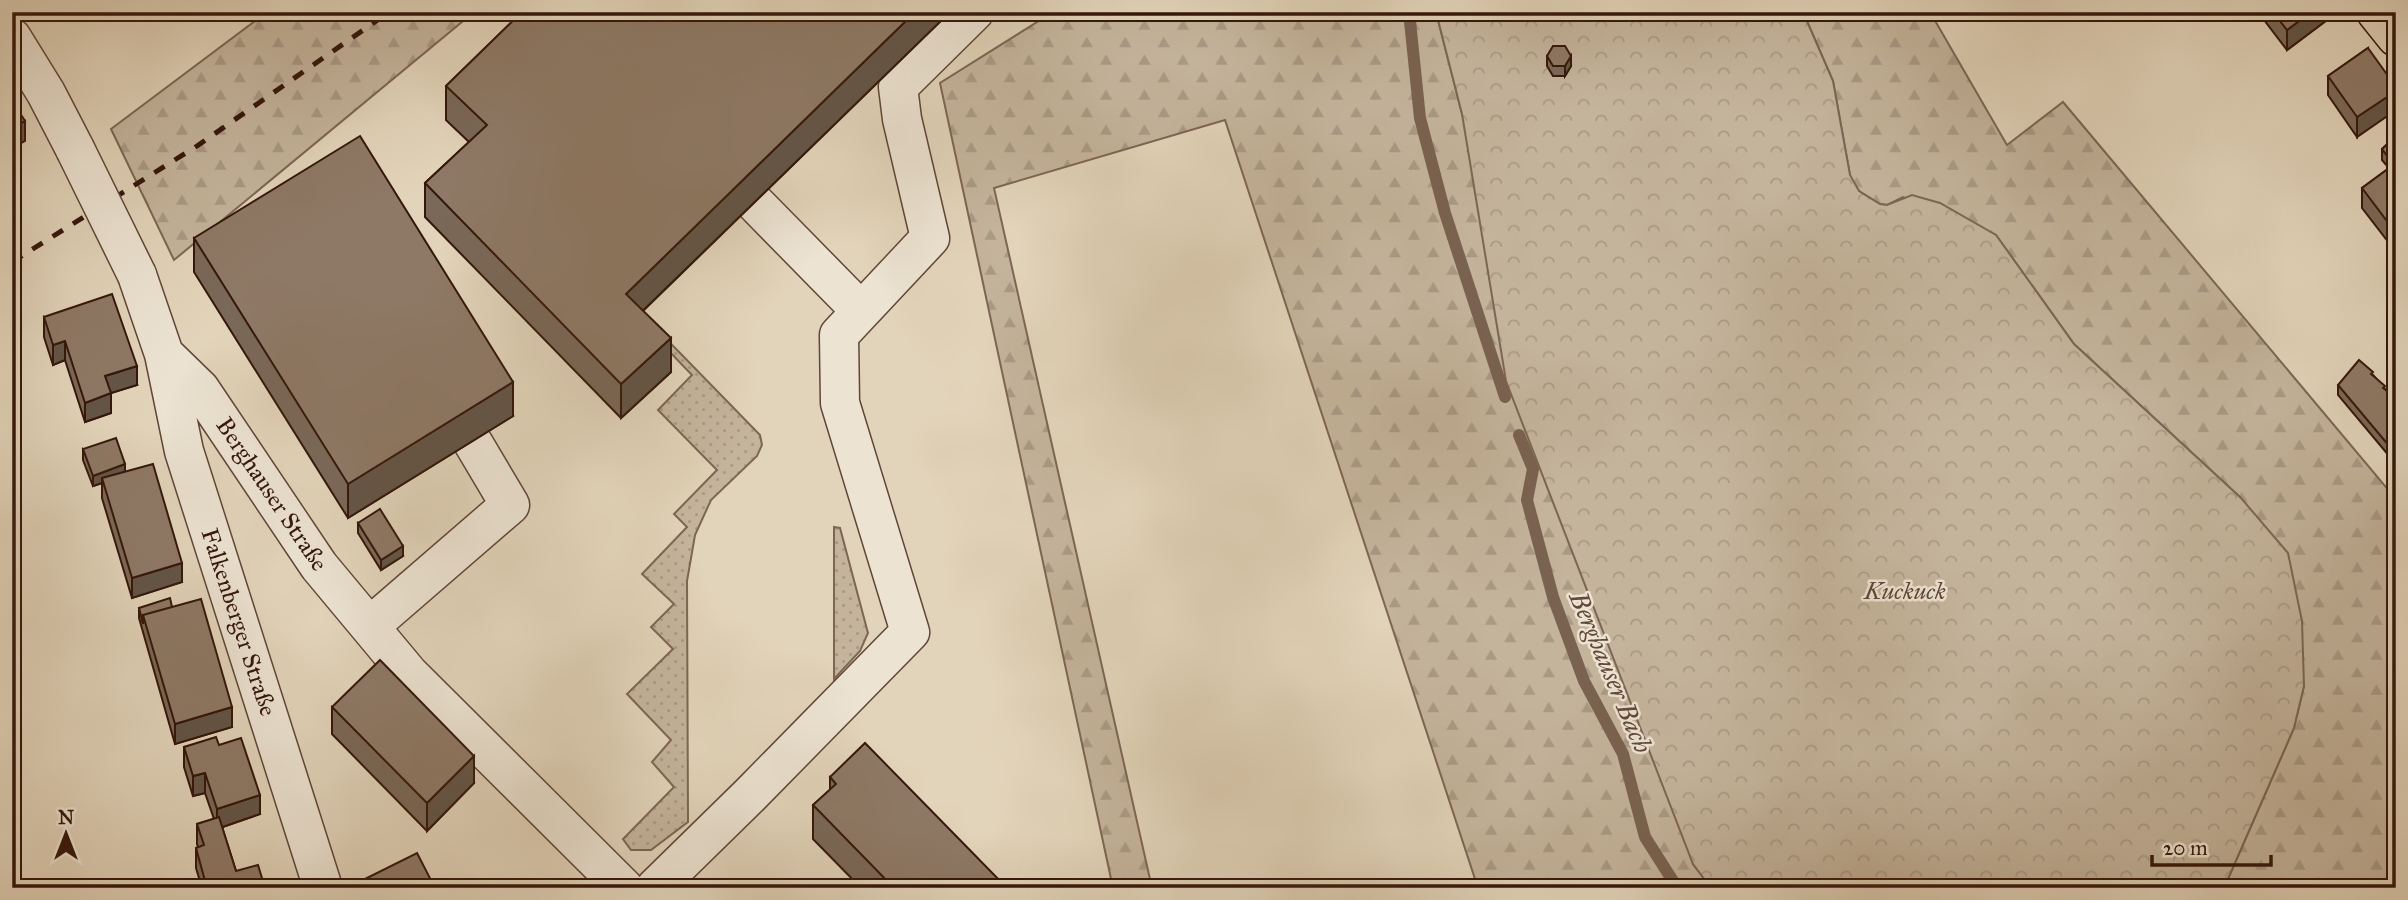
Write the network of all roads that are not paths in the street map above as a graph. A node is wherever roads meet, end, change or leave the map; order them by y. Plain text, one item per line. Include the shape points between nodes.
1 (974, 12) edge
2 (2376, 12) edge
3 (2396, 37) edge
4 (12, 38) edge
5 (754, 202) edge
6 (861, 311) junction
7 (164, 354) junction
8 (472, 441) edge
9 (370, 626) junction
10 (323, 888) edge
11 (624, 888) edge
12 (655, 888) edge

1 - 6 street via 898,87 930,238
2 - 3 main road
4 - 7 street, Berghauser Straße, bridge via 75,149 137,275
5 - 6 street
6 - 12 street via 839,335 840,403 910,632
7 - 9 street, Berghauser Straße via 200,389 319,566
7 - 10 street, Falkenberger Straße via 184,451
8 - 9 street via 510,505
9 - 11 street, Berghauser Straße via 409,674

